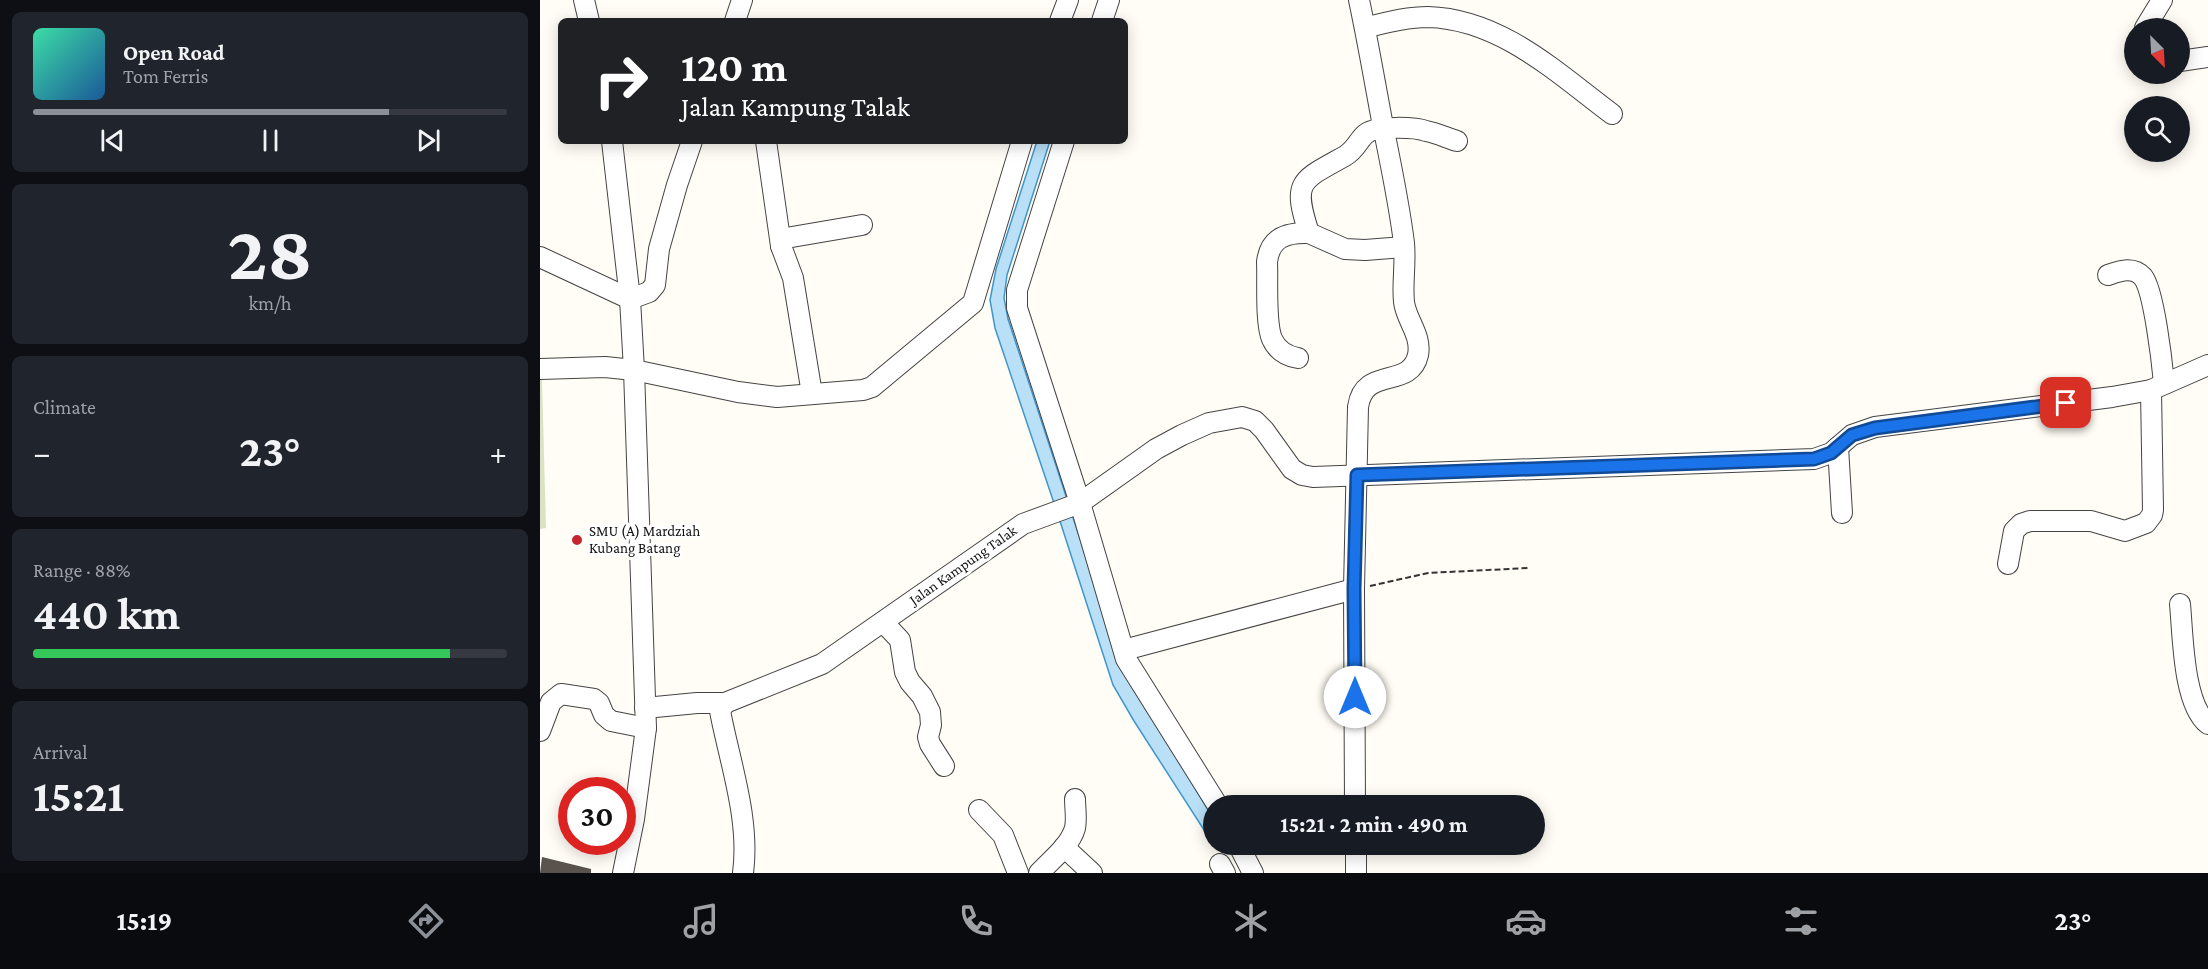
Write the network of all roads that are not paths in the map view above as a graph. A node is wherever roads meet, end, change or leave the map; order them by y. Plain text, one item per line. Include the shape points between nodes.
1 (584, 0) edge
2 (742, 0) edge
3 (1068, 0) edge
4 (1109, 0) edge
5 (1359, 0) edge
6 (2162, 0) edge
7 (588, 18) edge
8 (736, 18) edge
9 (1061, 18) edge
10 (1103, 18) edge
11 (2151, 18) edge
12 (1365, 28) junction
13 (2208, 57) edge
14 (2190, 60) edge
15 (1612, 114) dead end
16 (1384, 128) junction
17 (1457, 141) dead end
18 (612, 144) edge
19 (691, 144) edge
20 (766, 144) edge
21 (1021, 144) edge
22 (1063, 144) edge
23 (862, 225) dead end
24 (1309, 233) junction
25 (781, 246) junction
26 (1404, 247) junction
27 (540, 257) edge
28 (2108, 275) dead end
29 (630, 299) junction
30 (1298, 358) dead end
31 (2208, 365) edge
32 (540, 369) edge
33 (634, 370) junction
34 (2158, 386) junction
35 (812, 394) junction
36 (1838, 447) junction
37 (1357, 475) junction
38 (1069, 508) junction
39 (1842, 513) dead end
40 (2008, 564) dead end
41 (1354, 589) junction
42 (2180, 604) dead end
43 (883, 622) junction
44 (1124, 650) junction
45 (725, 703) junction
46 (645, 708) junction
47 (2208, 724) edge
48 (646, 728) junction
49 (540, 731) edge
50 (944, 766) dead end
51 (1211, 795) edge
52 (1356, 795) edge
53 (1075, 799) dead end
54 (979, 810) dead end
55 (1064, 847) junction
56 (1244, 855) edge
57 (1356, 855) edge
58 (623, 873) edge
59 (743, 873) edge
60 (1018, 873) edge
61 (1039, 873) edge
62 (1092, 873) edge
63 (1253, 873) edge
64 (1356, 873) edge

1 - 7 street
2 - 8 street
3 - 9 street
4 - 10 street
5 - 12 street
6 - 11 street
12 - 15 street via 1428,17 1460,21 1491,31 1519,46
12 - 16 street
13 - 14 street
16 - 17 street via 1424,130
16 - 24 street via 1368,132 1353,150 1305,182 1300,200
16 - 26 street
18 - 29 street
19 - 29 street via 659,249 655,285 649,292
20 - 25 street
21 - 35 street via 971,306 872,387
22 - 38 street via 1015,299
23 - 25 street via 786,238
24 - 26 street via 1345,249
24 - 30 street via 1277,239 1267,262 1272,339 1284,354
25 - 35 street via 792,278
26 - 37 street via 1404,303 1414,328 1418,354 1402,375 1375,381 1362,392 1358,407
27 - 29 street
28 - 34 street via 2130,270 2144,279 2152,307
29 - 33 street
31 - 34 street, Jalan Kampung Talak
32 - 33 street
33 - 35 street via 777,398
33 - 46 street
34 - 36 street, Jalan Kampung Talak via 2112,397 1875,428 1852,435
34 - 40 street via 2150,519 2125,531 2091,521 2025,522 2014,531
36 - 37 street, Jalan Kampung Talak via 1814,459
36 - 39 street
37 - 38 street, Jalan Kampung Talak via 1302,475 1288,464 1260,424 1248,418 1235,418 1209,423 1156,449
37 - 41 street
38 - 43 street, Jalan Kampung Talak via 1023,524
38 - 44 street
41 - 44 street
41 - 52 street
42 - 47 street via 2188,682 2201,718
43 - 45 street, Jalan Kampung Talak via 822,664
43 - 50 street via 900,640 905,672 930,712 930,744
44 - 51 street via 1128,663
45 - 46 street, Jalan Kampung Talak
45 - 59 street via 720,711 746,848
46 - 48 street
48 - 49 street via 608,720 594,699 561,694 551,702
48 - 58 street
53 - 55 street via 1074,829
54 - 60 street via 1003,835
55 - 61 street
55 - 62 street
56 - 63 street
57 - 64 street

